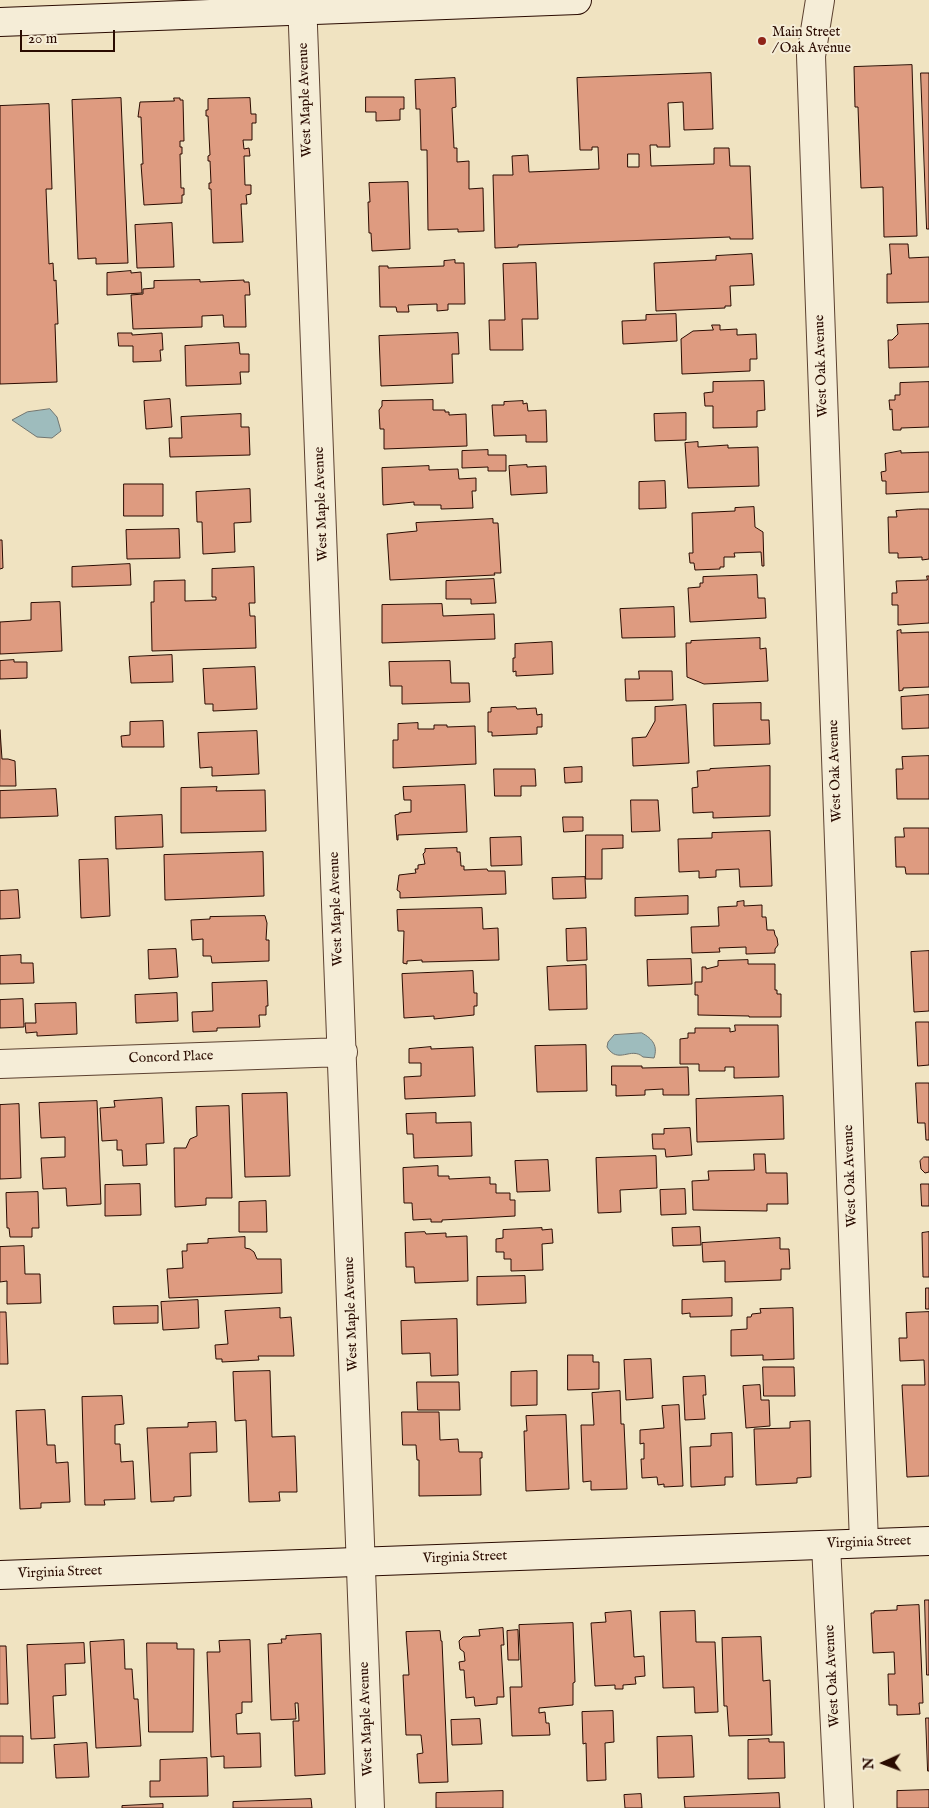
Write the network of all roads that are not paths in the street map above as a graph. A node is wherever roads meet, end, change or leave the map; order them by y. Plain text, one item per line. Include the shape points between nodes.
1 (577, 0) edge
2 (820, 0) edge
3 (302, 5) edge
4 (0, 22) edge
5 (343, 1052) junction
6 (0, 1064) edge
7 (929, 1541) edge
8 (864, 1543) junction
9 (826, 1545) junction
10 (360, 1562) junction
11 (0, 1575) edge
12 (370, 1808) edge
13 (839, 1808) edge

1 - 3 street
2 - 8 street, West Oak Avenue via 811,56
3 - 4 street
3 - 5 street, West Maple Avenue
5 - 6 street, Concord Place
5 - 10 street, West Maple Avenue
7 - 8 street, Virginia Street
8 - 9 street, Virginia Street
9 - 10 street, Virginia Street
9 - 13 street, West Oak Avenue
10 - 11 street, Virginia Street
10 - 12 street, West Maple Avenue

